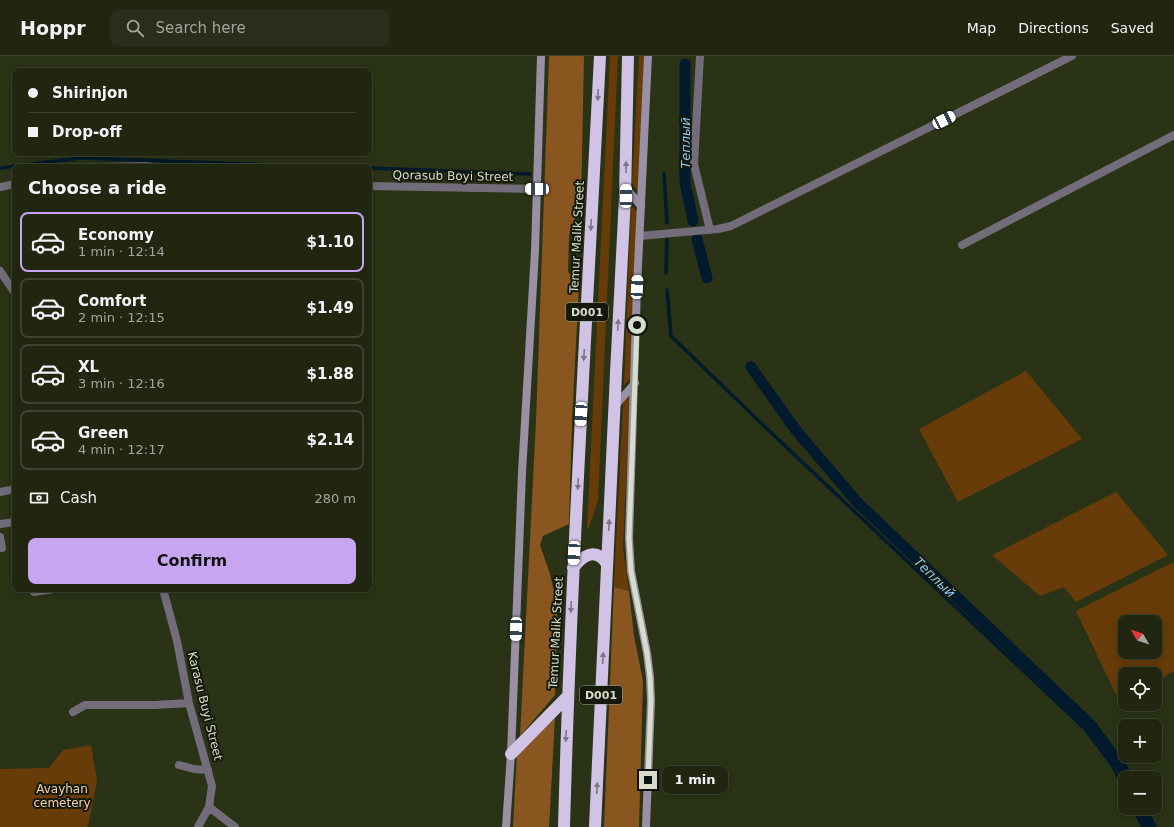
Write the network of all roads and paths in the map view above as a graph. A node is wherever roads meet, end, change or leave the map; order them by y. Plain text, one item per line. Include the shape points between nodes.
1 (541, 56) edge
2 (600, 56) edge
3 (628, 56) edge
4 (648, 56) edge
5 (700, 56) edge
6 (1072, 56) edge
7 (1174, 135) edge
8 (12, 185) edge
9 (372, 186) edge
10 (0, 187) edge
11 (626, 188) junction
12 (537, 189) junction
13 (641, 206) junction
14 (710, 230) junction
15 (640, 236) junction
16 (962, 245) dead end
17 (0, 271) edge
18 (12, 289) edge
19 (635, 383) junction
20 (615, 406) junction
21 (12, 490) edge
22 (0, 492) edge
23 (12, 522) edge
24 (0, 524) edge
25 (0, 537) edge
26 (2, 548) dead end
27 (607, 564) junction
28 (573, 568) junction
29 (164, 592) edge
30 (567, 697) junction
31 (189, 703) junction
32 (73, 712) dead end
33 (511, 754) junction
34 (179, 765) dead end
35 (208, 770) junction
36 (209, 807) junction
37 (198, 827) edge
38 (235, 827) edge
39 (506, 827) edge
40 (564, 827) edge
41 (595, 827) edge
42 (646, 827) edge

1 - 12 street
2 -> 28 highway, Temur Malik Street / D001
11 -> 3 highway, D001
4 - 13 street
5 - 14 street via 694,164
6 - 14 street via 738,223
7 - 16 street
8 - 10 street
9 - 12 street, Qorasub Boyi Street
11 - 13 street
20 -> 11 highway, D001
12 - 33 street
13 - 15 street
14 - 15 street
15 - 19 street
17 - 18 street
19 - 20 street
19 - 42 street via 629,538 631,571 650,677
27 -> 20 highway, D001
21 - 22 street
23 - 24 street
25 - 26 street
27 - 28 highway via 599,556 590,554 579,560
41 -> 27 highway, D001
28 -> 30 highway, Temur Malik Street / D001
29 - 31 street, Karasu Buyi Street via 177,641
30 - 33 highway
30 -> 40 highway, Temur Malik Street / D001
31 - 32 street via 85,705
31 - 35 street, Karasu Buyi Street
33 - 39 street
34 - 35 street
35 - 36 street, Karasu Buyi Street via 212,786
36 - 37 street, Karasu Buyi Street
36 - 38 street

